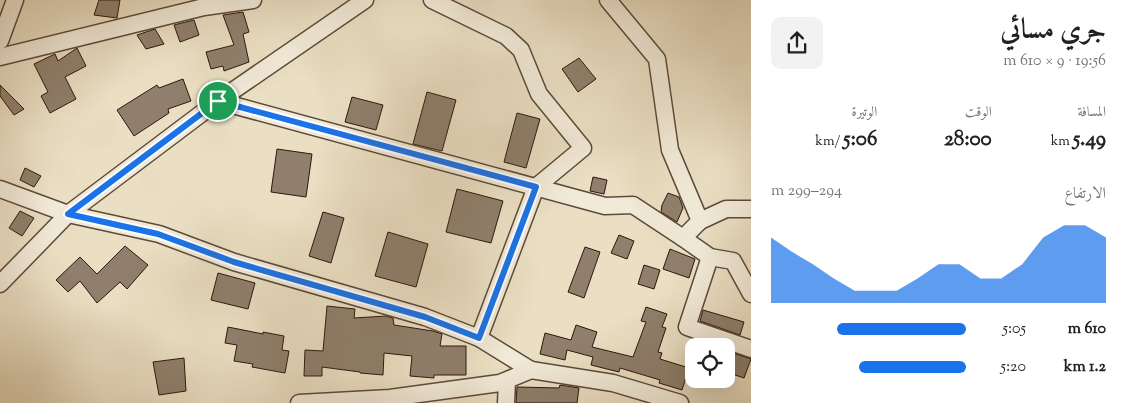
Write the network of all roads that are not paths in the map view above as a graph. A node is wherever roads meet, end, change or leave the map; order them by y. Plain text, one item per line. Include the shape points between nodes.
1 (15, 0) edge
2 (253, 0) edge
3 (365, 0) edge
4 (432, 0) edge
5 (608, 0) edge
6 (0, 41) edge
7 (0, 57) edge
8 (218, 101) junction
9 (536, 187) junction
10 (0, 189) edge
11 (751, 209) edge
12 (68, 214) junction
13 (700, 221) junction
14 (683, 238) junction
15 (710, 257) junction
16 (0, 284) edge
17 (751, 294) edge
18 (479, 338) junction
19 (751, 349) edge
20 (531, 370) junction
21 (507, 380) junction
22 (639, 397) edge
23 (333, 402) edge
24 (299, 403) edge
25 (506, 403) edge
26 (680, 403) edge

1 - 6 street
2 - 7 street via 204,7
3 - 8 street
4 - 9 street via 506,36 521,50 539,94 583,148
5 - 13 street via 657,60 670,150
8 - 9 street
8 - 12 street
9 - 14 street via 605,206 633,204
9 - 18 street
10 - 12 street
11 - 13 street via 726,209
12 - 16 street
12 - 18 street via 158,234 234,262 425,317
13 - 14 street
14 - 15 street
15 - 17 street via 733,261
15 - 19 street via 688,327
18 - 20 street
20 - 21 street
20 - 22 street via 614,383
21 - 23 street via 390,398
21 - 25 street
22 - 26 street
23 - 24 street

